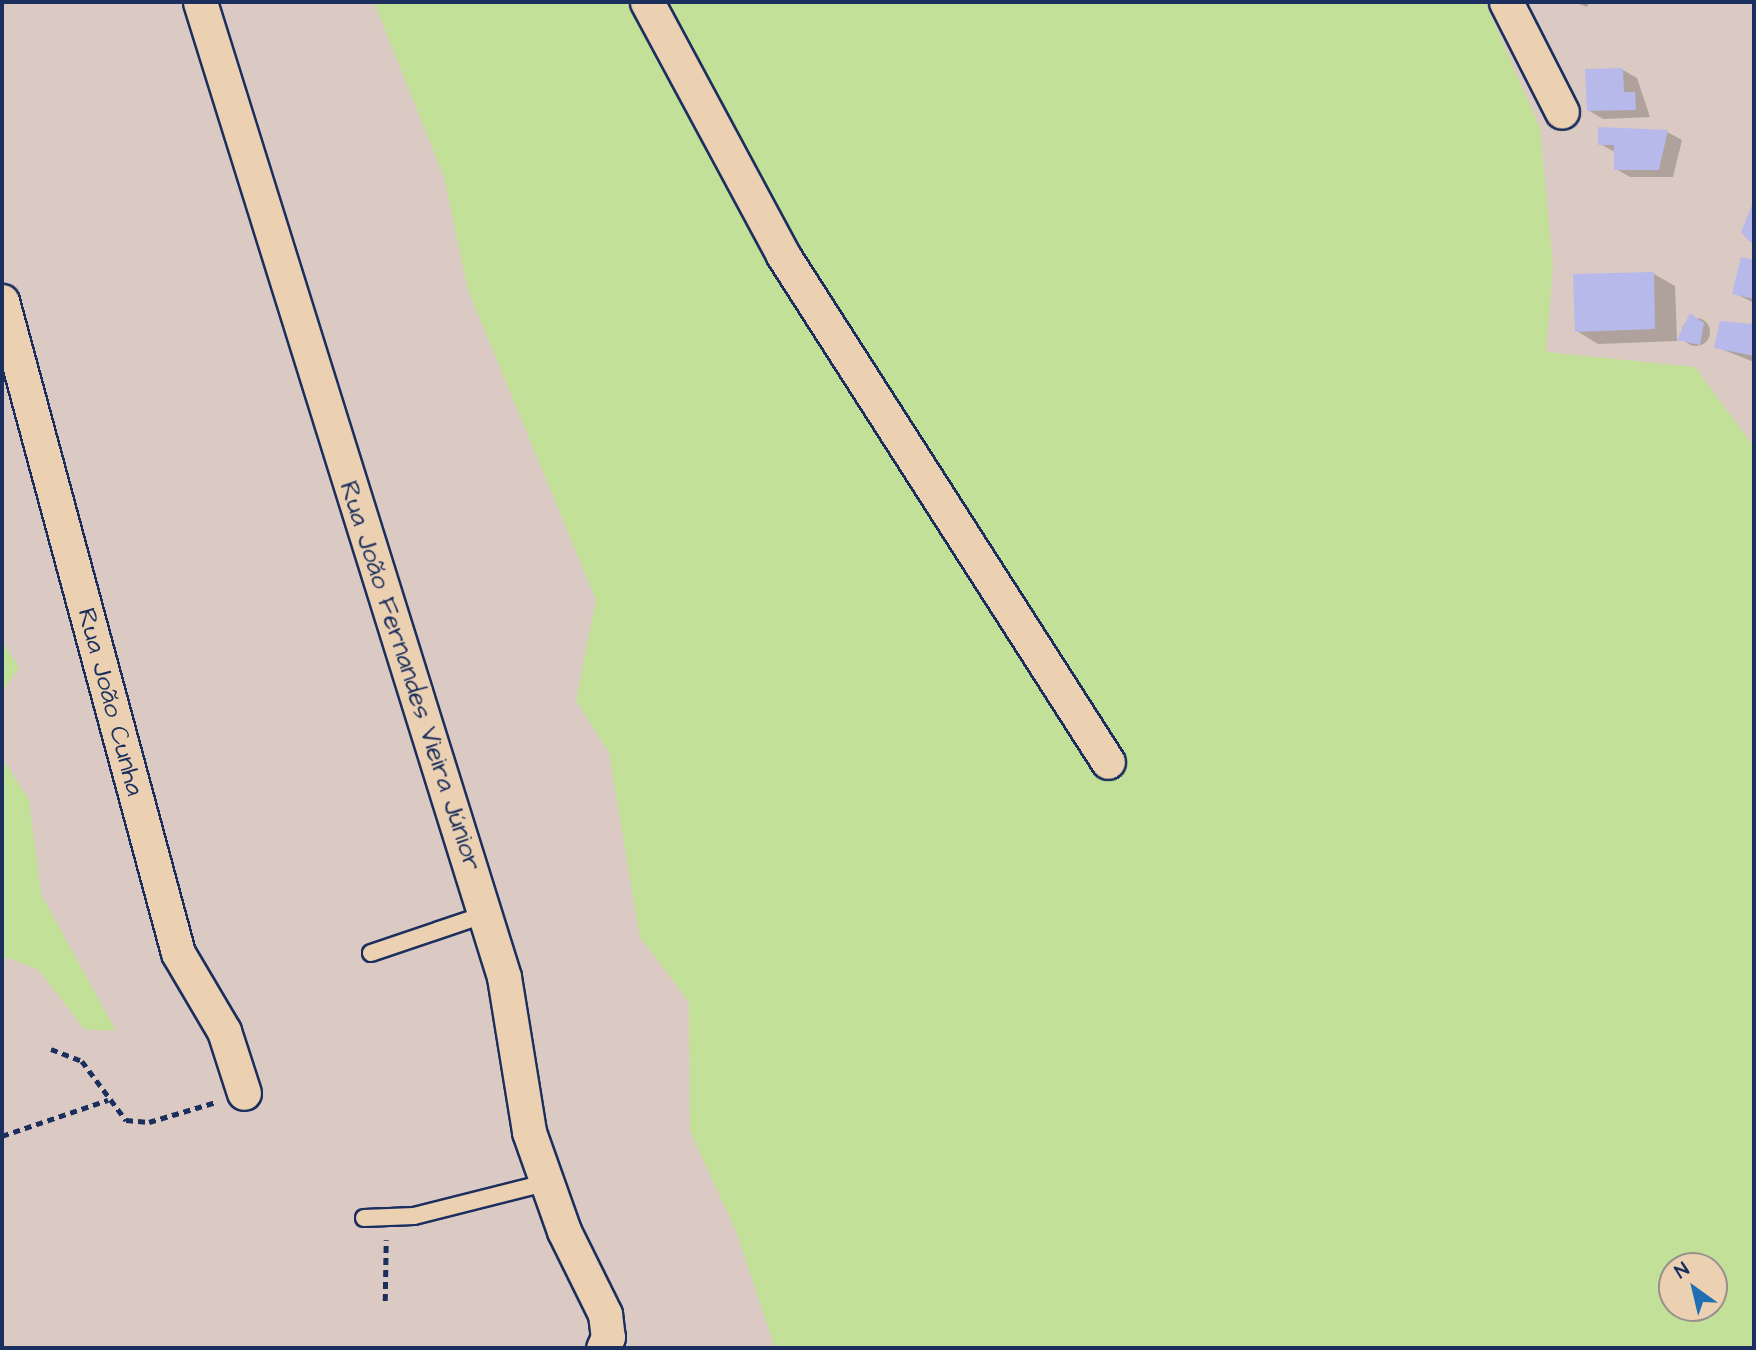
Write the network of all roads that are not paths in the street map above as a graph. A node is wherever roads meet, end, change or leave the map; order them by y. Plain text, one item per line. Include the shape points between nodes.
1 (200, 2) edge
2 (647, 2) edge
3 (1506, 2) edge
4 (1562, 112) dead end
5 (2, 301) edge
6 (1108, 762) dead end
7 (486, 914) junction
8 (371, 953) dead end
9 (244, 1093) road end
10 (545, 1183) junction
11 (364, 1219) dead end
12 (603, 1348) edge

1 - 7 street, Rua João Fernandes Vieira Júnior
2 - 6 street via 776,244
3 - 4 street
5 - 9 street, Rua João Cunha via 178,953 224,1031
7 - 8 lane
7 - 10 street, Rua João Fernandes Vieira Júnior via 510,997 523,1108
10 - 11 lane via 386,1219
10 - 12 street, Rua João Fernandes Vieira Júnior via 605,1314 608,1337

